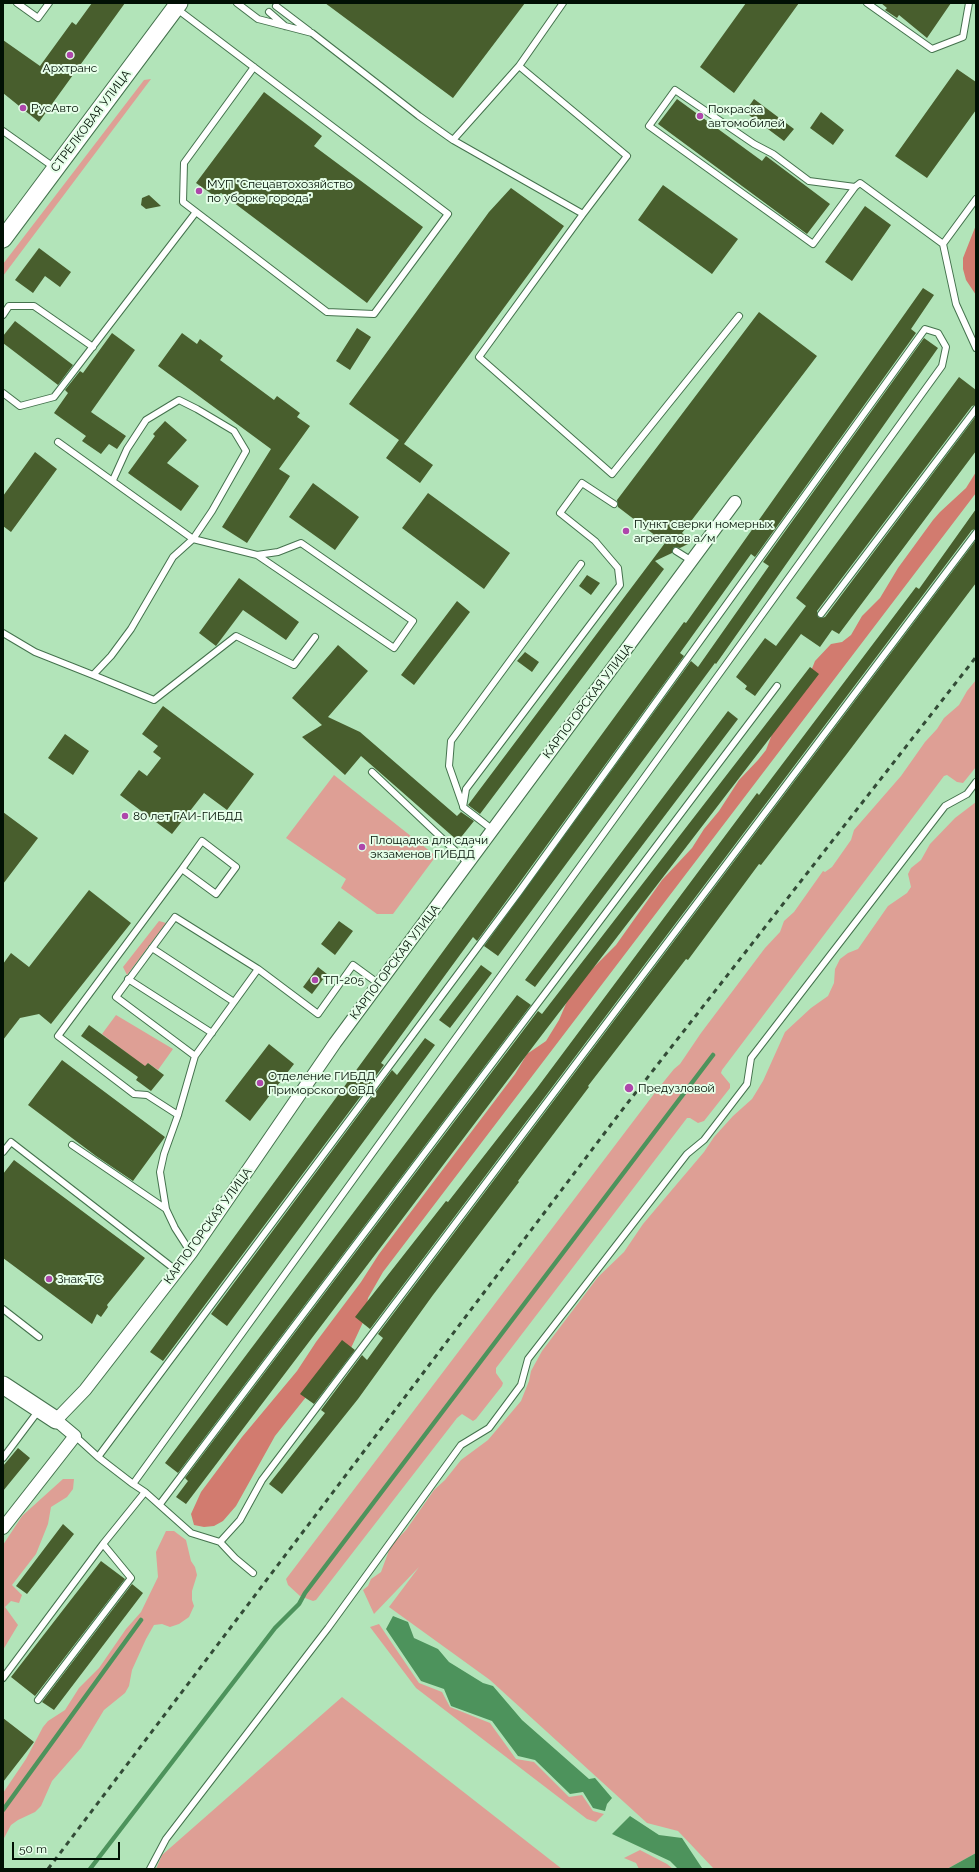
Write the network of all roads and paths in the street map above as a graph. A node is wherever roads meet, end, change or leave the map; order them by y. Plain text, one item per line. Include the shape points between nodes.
1 (17, 3) edge
2 (49, 3) edge
3 (237, 3) edge
4 (563, 3) edge
5 (866, 3) edge
6 (969, 3) edge
7 (177, 5) edge
8 (276, 6) dead end
9 (269, 12) dead end
10 (287, 27) junction
11 (312, 33) junction
12 (519, 66) junction
13 (254, 67) junction
14 (3, 130) edge
15 (454, 140) junction
16 (56, 169) junction
17 (855, 187) junction
18 (976, 198) edge
19 (196, 212) junction
20 (583, 214) junction
21 (3, 239) edge
22 (943, 244) junction
23 (3, 315) edge
24 (739, 316) dead end
25 (93, 347) junction
26 (976, 348) edge
27 (3, 393) edge
28 (976, 409) edge
29 (58, 442) dead end
30 (113, 480) junction
31 (735, 502) dead end
32 (614, 504) dead end
33 (976, 533) edge
34 (193, 539) junction
35 (676, 551) dead end
36 (257, 555) junction
37 (692, 561) junction
38 (580, 564) dead end
39 (821, 614) dead end
40 (3, 633) edge
41 (315, 637) dead end
42 (93, 675) junction
43 (777, 686) dead end
44 (372, 772) dead end
45 (976, 782) edge
46 (463, 807) junction
47 (493, 830) junction
48 (468, 863) junction
49 (182, 869) junction
50 (152, 948) junction
51 (258, 969) junction
52 (128, 979) junction
53 (379, 984) junction
54 (234, 1002) junction
55 (212, 1033) junction
56 (195, 1056) junction
57 (178, 1115) junction
58 (72, 1145) dead end
59 (3, 1152) edge
60 (166, 1209) junction
61 (191, 1253) junction
62 (176, 1271) junction
63 (3, 1309) edge
64 (39, 1338) dead end
65 (3, 1385) edge
66 (39, 1410) junction
67 (56, 1420) junction
68 (75, 1436) junction
69 (98, 1457) junction
70 (3, 1458) edge
71 (133, 1484) junction
72 (145, 1492) junction
73 (160, 1504) junction
74 (3, 1528) edge
75 (220, 1542) junction
76 (103, 1544) junction
77 (253, 1573) dead end
78 (3, 1678) edge
79 (38, 1700) dead end
80 (150, 1869) edge

1 - 2 lane via 38,18
3 - 10 lane via 258,19
4 - 12 lane
5 - 6 lane via 932,49 963,37
7 - 13 lane
7 - 16 street, СТРЕЛКОВАЯ УЛИЦА
8 - 11 lane
9 - 10 lane
10 - 11 lane
11 - 15 lane
12 - 15 lane
12 - 20 lane via 627,156
13 - 19 lane via 184,163 182,202
13 - 19 lane via 448,214 374,314 327,312
14 - 16 lane
15 - 20 lane
16 - 21 street, СТРЕЛКОВАЯ УЛИЦА
17 - 17 lane via 813,244 649,126 675,90 754,144 773,154 809,181
17 - 22 lane via 860,183
18 - 22 lane
19 - 25 lane
20 - 24 lane via 479,357 612,474
22 - 26 lane via 956,304
23 - 25 lane via 9,306 34,306
25 - 27 lane via 54,398 20,406
28 - 39 lane
29 - 30 lane
30 - 34 lane
30 - 34 lane via 127,450 146,420 179,400 234,431 246,451
31 - 37 street, КАРПОГОРСКАЯ УЛИЦА
32 - 46 lane via 582,483 560,513 595,541 618,568 620,585 466,790
33 - 75 lane via 262,1480 240,1520
34 - 36 lane
34 - 42 lane via 173,557 131,629
35 - 37 lane
36 - 36 lane via 394,648 413,621 301,543 278,552
37 - 47 street, КАРПОГОРСКАЯ УЛИЦА
38 - 46 lane via 451,741 449,766
40 - 42 lane via 35,652
41 - 42 lane via 294,665 236,636 154,700
43 - 73 lane
44 - 48 lane
45 - 80 lane via 966,794 945,806 751,1058 747,1084 704,1140 687,1154 528,1359 521,1385 489,1428 461,1445 328,1628 166,1839
46 - 47 lane
47 - 48 street, КАРПОГОРСКАЯ УЛИЦА
48 - 53 street, КАРПОГОРСКАЯ УЛИЦА
49 - 49 lane via 202,841 236,866 216,894
49 - 57 lane via 58,1036 134,1094 148,1095
50 - 51 lane via 175,917
50 - 52 lane
50 - 54 lane
51 - 53 lane via 318,1014 353,965
51 - 54 lane
52 - 55 lane
52 - 56 lane via 116,997
53 - 61 street, КАРПОГОРСКАЯ УЛИЦА via 335,1043
54 - 55 lane
55 - 56 lane
56 - 57 lane
57 - 60 lane via 160,1172
58 - 60 lane
59 - 62 lane via 11,1142
60 - 61 lane
61 - 62 street, КАРПОГОРСКАЯ УЛИЦА
62 - 67 street, КАРПОГОРСКАЯ УЛИЦА via 84,1390
63 - 64 lane
65 - 66 street
66 - 67 street
66 - 70 lane
67 - 68 street
68 - 69 lane
68 - 74 street
69 - 71 lane
69 - 71 lane via 519,892 925,329 938,332 946,347 942,366
71 - 72 lane
72 - 73 lane
72 - 76 lane
73 - 75 lane via 191,1533
75 - 77 lane
76 - 78 lane
76 - 79 lane via 131,1578

